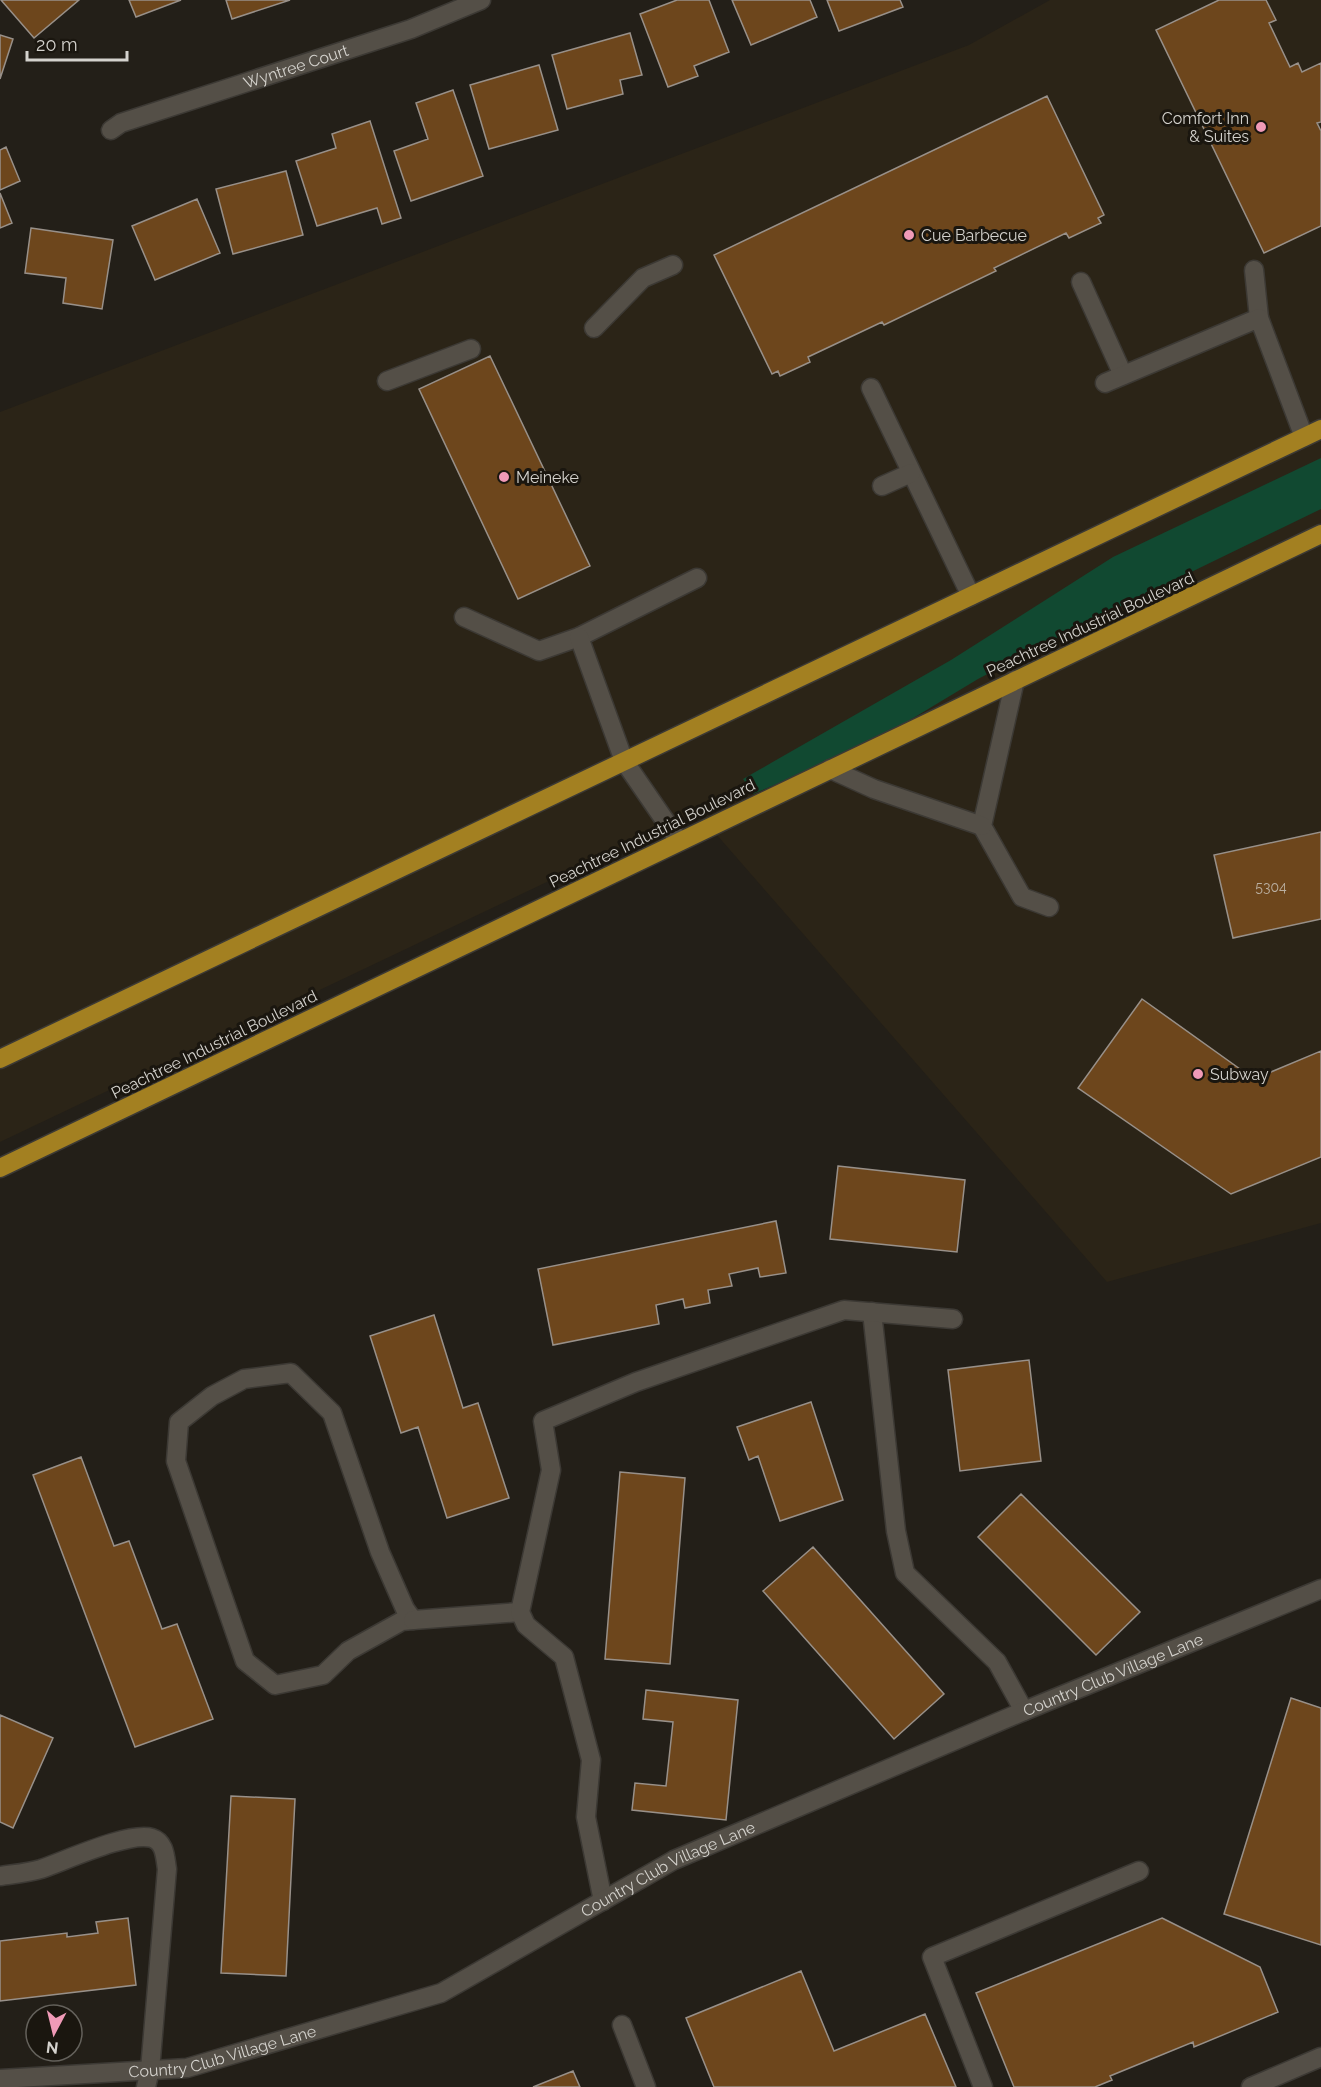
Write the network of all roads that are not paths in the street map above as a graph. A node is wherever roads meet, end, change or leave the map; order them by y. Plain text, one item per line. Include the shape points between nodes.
1 (481, 0) edge
2 (111, 130) dead end
3 (673, 265) dead end
4 (1254, 270) dead end
5 (1081, 282) dead end
6 (1259, 318) junction
7 (594, 328) dead end
8 (471, 349) dead end
9 (1123, 375) junction
10 (387, 381) dead end
11 (1105, 383) dead end
12 (871, 388) dead end
13 (1321, 429) edge
14 (1304, 437) junction
15 (911, 473) junction
16 (882, 486) dead end
17 (1321, 534) edge
18 (697, 578) dead end
19 (971, 596) junction
20 (464, 617) dead end
21 (579, 637) junction
22 (1015, 680) junction
23 (624, 761) junction
24 (830, 769) junction
25 (982, 826) junction
26 (679, 842) junction
27 (1048, 906) dead end
28 (0, 1059) edge
29 (0, 1168) edge
30 (872, 1312) junction
31 (953, 1320) dead end
32 (1321, 1589) edge
33 (520, 1612) junction
34 (413, 1620) junction
35 (1024, 1711) junction
36 (1139, 1871) dead end
37 (0, 1876) edge
38 (603, 1901) junction
39 (622, 2025) dead end
40 (1321, 2057) edge
41 (0, 2079) edge
42 (148, 2079) edge
43 (646, 2087) edge
44 (983, 2087) edge
45 (1251, 2087) edge

1 - 2 street, Wyntree Court via 411,29 122,123
3 - 7 street via 643,278
4 - 6 street
5 - 9 street
6 - 9 street
6 - 14 street
8 - 10 street
9 - 11 street
12 - 15 street
13 - 14 highway
14 - 19 highway
15 - 16 street
15 - 19 street
17 - 22 highway, Peachtree Industrial Boulevard
18 - 21 street
19 - 23 highway
20 - 21 street via 539,651
21 - 23 street
22 - 24 highway, Peachtree Industrial Boulevard
22 - 25 street
23 - 26 street
23 - 28 highway
24 - 25 street via 874,789
24 - 26 highway, Peachtree Industrial Boulevard
25 - 27 street via 1022,897
26 - 29 highway, Peachtree Industrial Boulevard
30 - 31 street
30 - 33 street via 844,1310 636,1382 543,1421 551,1470
30 - 35 street via 896,1531 905,1573 997,1662
32 - 35 street, Country Club Village Lane
33 - 34 street
33 - 38 street via 526,1625 564,1657 591,1760 586,1817
34 - 34 street via 348,1651 323,1675 275,1685 245,1661 176,1461 179,1422 212,1396 244,1379 291,1374 332,1413 380,1552
35 - 38 street, Country Club Village Lane via 674,1860
36 - 44 street via 932,1957
37 - 42 street via 38,1870 141,1836 154,1838 164,1848 167,1869
38 - 42 street, Country Club Village Lane via 441,1993
39 - 43 street
40 - 45 street
41 - 42 street, Country Club Village Lane

